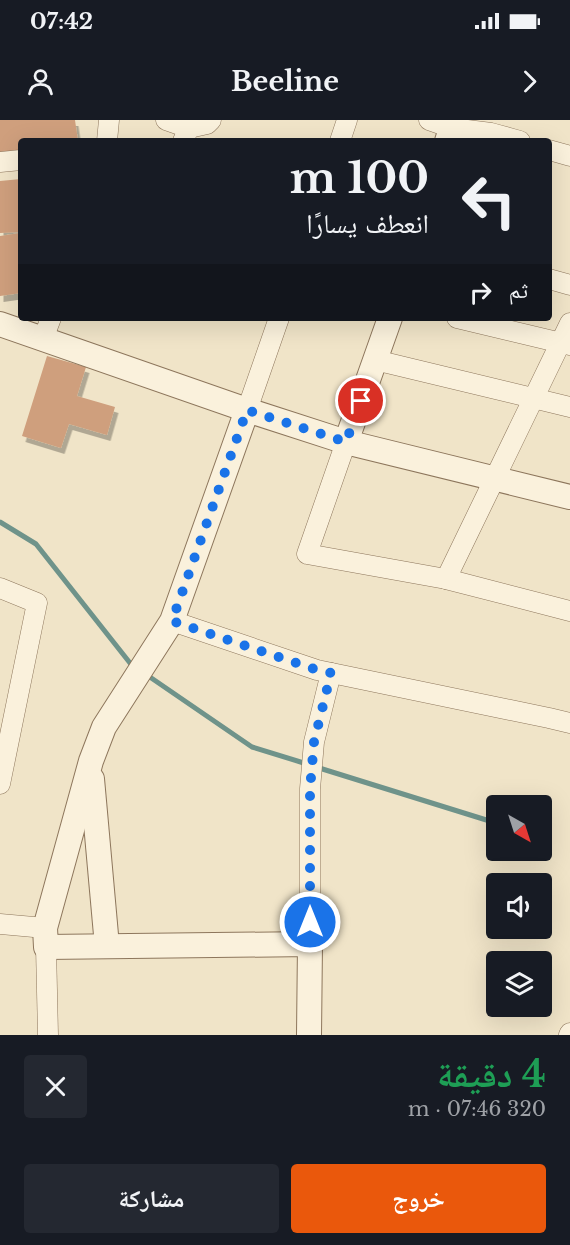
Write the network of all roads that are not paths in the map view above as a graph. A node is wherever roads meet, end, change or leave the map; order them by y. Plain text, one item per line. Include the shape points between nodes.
1 (109, 120) edge
2 (166, 120) edge
3 (211, 120) edge
4 (347, 120) edge
5 (429, 120) edge
6 (451, 130) edge
7 (186, 135) edge
8 (107, 138) edge
9 (341, 138) edge
10 (509, 138) edge
11 (552, 151) edge
12 (570, 156) edge
13 (18, 160) edge
14 (0, 162) edge
15 (552, 280) edge
16 (570, 285) edge
17 (278, 321) edge
18 (389, 321) edge
19 (469, 321) edge
20 (570, 323) edge
21 (0, 324) edge
22 (47, 328) edge
23 (565, 344) edge
24 (375, 360) junction
25 (534, 399) junction
26 (570, 407) edge
27 (247, 410) junction
28 (346, 442) junction
29 (495, 479) junction
30 (570, 497) edge
31 (446, 579) junction
32 (0, 588) edge
33 (570, 611) edge
34 (172, 621) junction
35 (331, 673) junction
36 (570, 723) edge
37 (5, 737) edge
38 (90, 761) junction
39 (0, 784) edge
40 (0, 924) edge
41 (46, 937) junction
42 (310, 944) junction
43 (107, 946) junction
44 (48, 1035) edge
45 (309, 1035) edge

1 - 8 street
2 - 7 street
3 - 7 street
4 - 9 street
5 - 6 street
6 - 10 street
11 - 12 street
13 - 14 street
15 - 16 street
17 - 27 street
18 - 24 street
19 - 23 street
20 - 23 street
21 - 22 street
22 - 27 street
23 - 25 street
24 - 25 street
24 - 28 street
25 - 26 street
25 - 29 street
27 - 28 street
27 - 34 street
28 - 29 street
28 - 31 street via 307,554
29 - 30 street
29 - 31 street
31 - 33 street
32 - 37 street via 38,603
34 - 35 street
34 - 38 street via 104,727
35 - 36 street
35 - 42 street via 314,742 310,789
37 - 39 street
38 - 41 street
38 - 43 street
40 - 41 street
41 - 43 street
41 - 44 street
42 - 43 street
42 - 45 street

